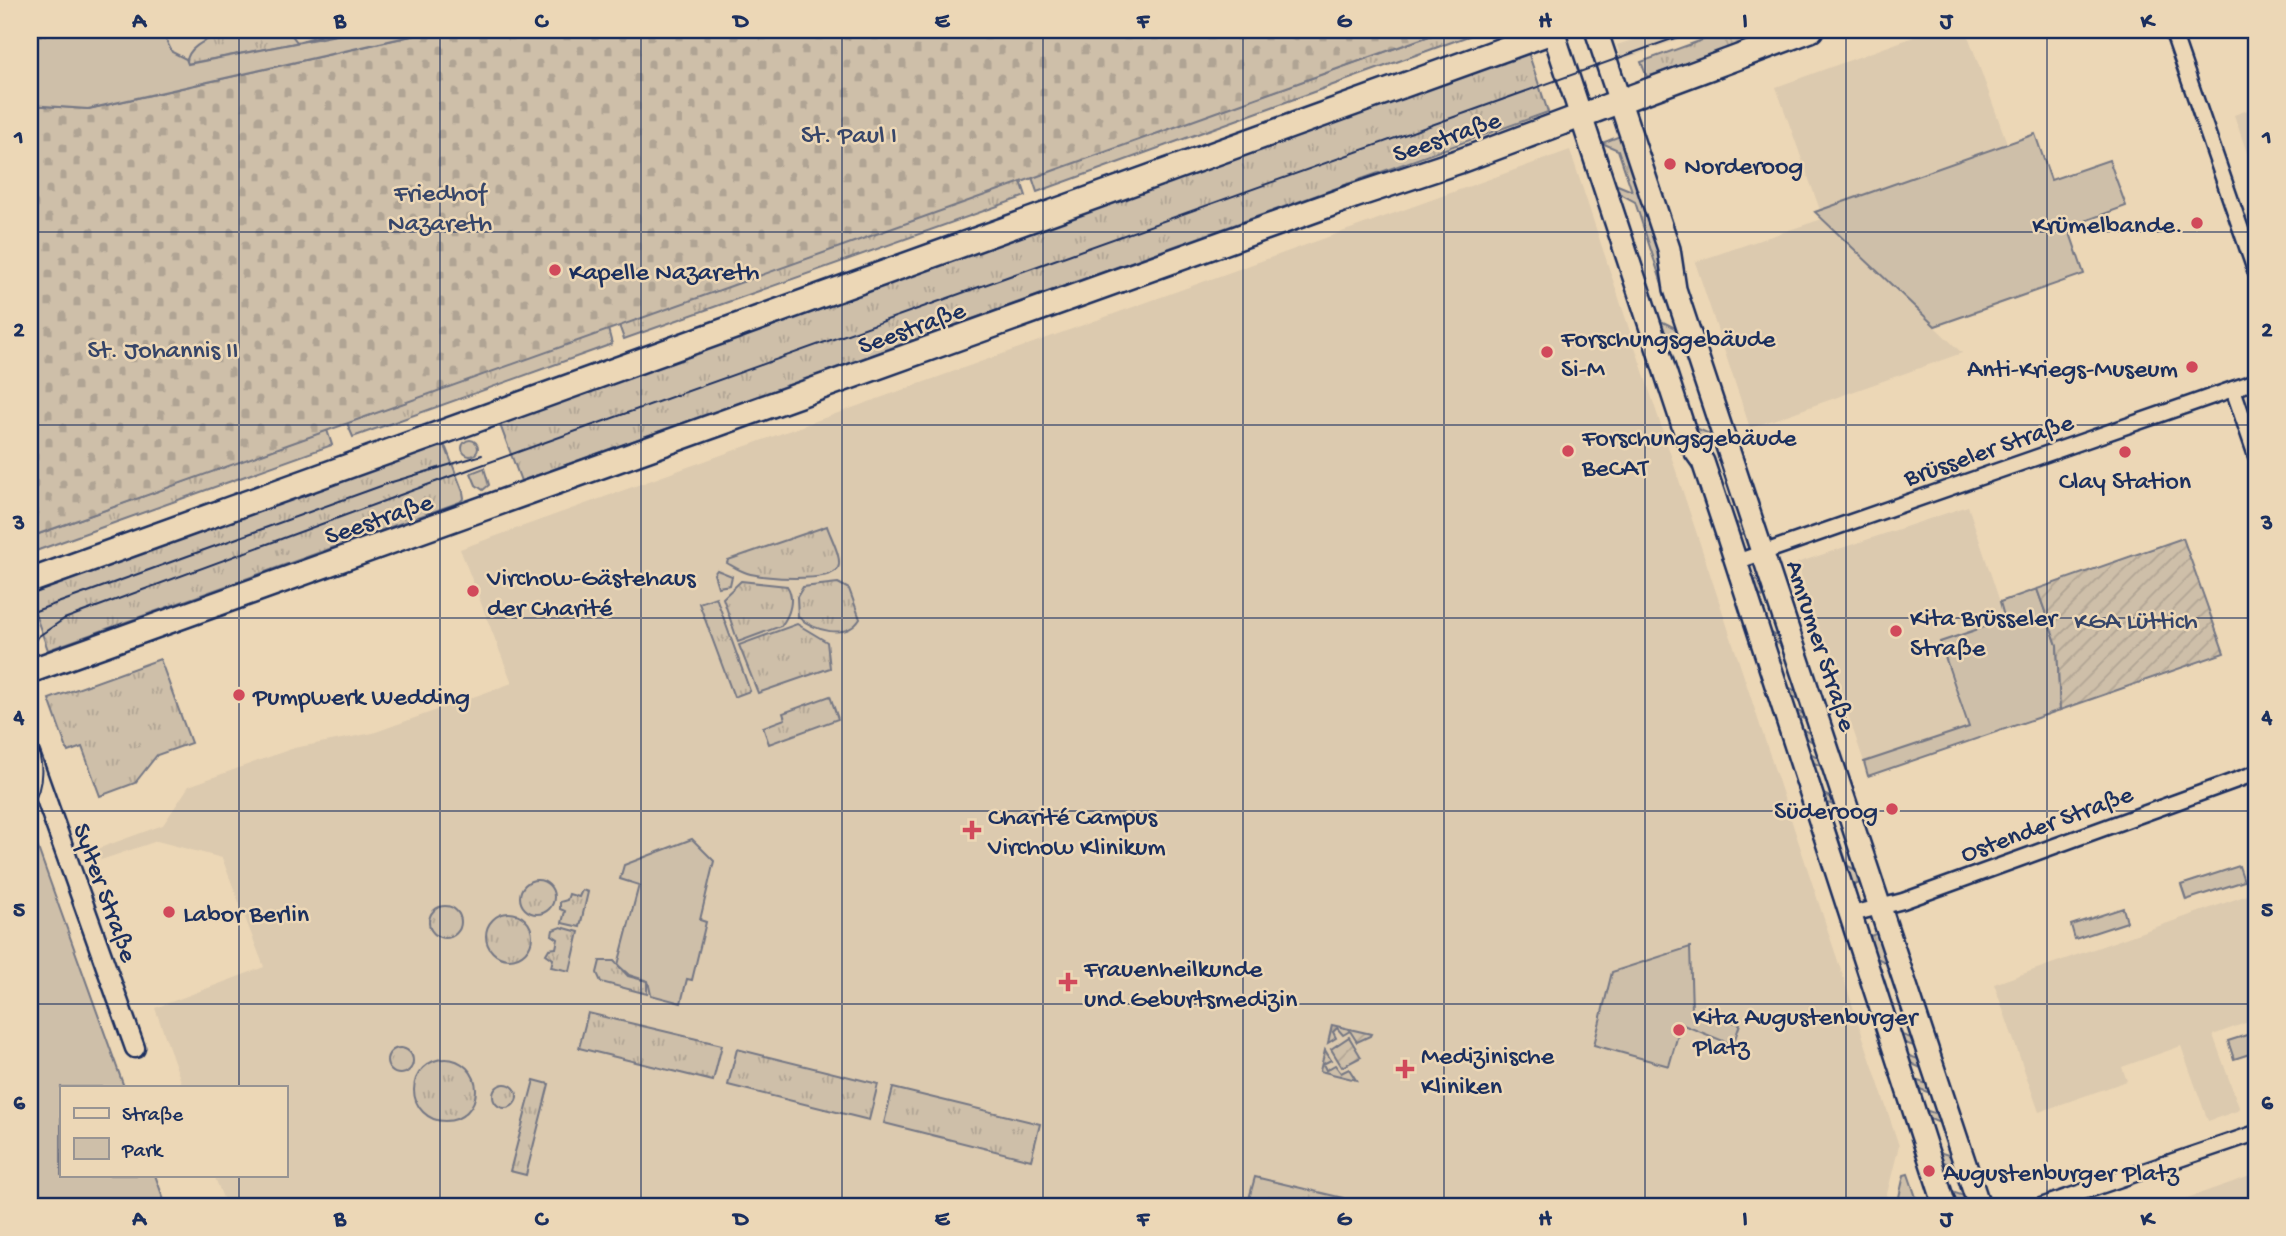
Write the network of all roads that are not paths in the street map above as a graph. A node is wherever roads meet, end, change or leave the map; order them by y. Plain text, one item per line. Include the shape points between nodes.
1 (1554, 30) edge
2 (1596, 30) edge
3 (1811, 30) edge
4 (2172, 30) edge
5 (1620, 99) junction
6 (1581, 115) junction
7 (2256, 273) edge
8 (2256, 381) edge
9 (2233, 389) junction
10 (2256, 456) edge
11 (1762, 552) junction
12 (1736, 562) junction
13 (30, 582) edge
14 (30, 671) edge
15 (30, 754) edge
16 (2256, 773) edge
17 (1880, 907) junction
18 (1852, 914) junction
19 (135, 1048) dead end
20 (2256, 1133) edge
21 (1945, 1206) edge
22 (1979, 1206) edge
23 (2041, 1206) edge

1 - 6 main road
1 - 13 main road
2 - 5 main road, Amrumer Straße
3 - 5 main road, Seestraße
4 - 7 street
5 - 6 main road, Seestraße
5 - 11 main road, Amrumer Straße via 1670,249 1675,289
6 - 12 main road via 1688,441 1703,462
6 - 14 main road, Seestraße
8 - 9 street, Brüsseler Straße
9 - 10 street
9 - 11 street, Brüsseler Straße
11 - 12 street, Brüsseler Straße
11 - 17 main road, Amrumer Straße
12 - 18 main road
15 - 19 street, Sylter Straße
16 - 17 street, Ostender Straße
17 - 18 street, Ostender Straße
17 - 22 main road, Amrumer Straße
18 - 21 main road
20 - 23 street

